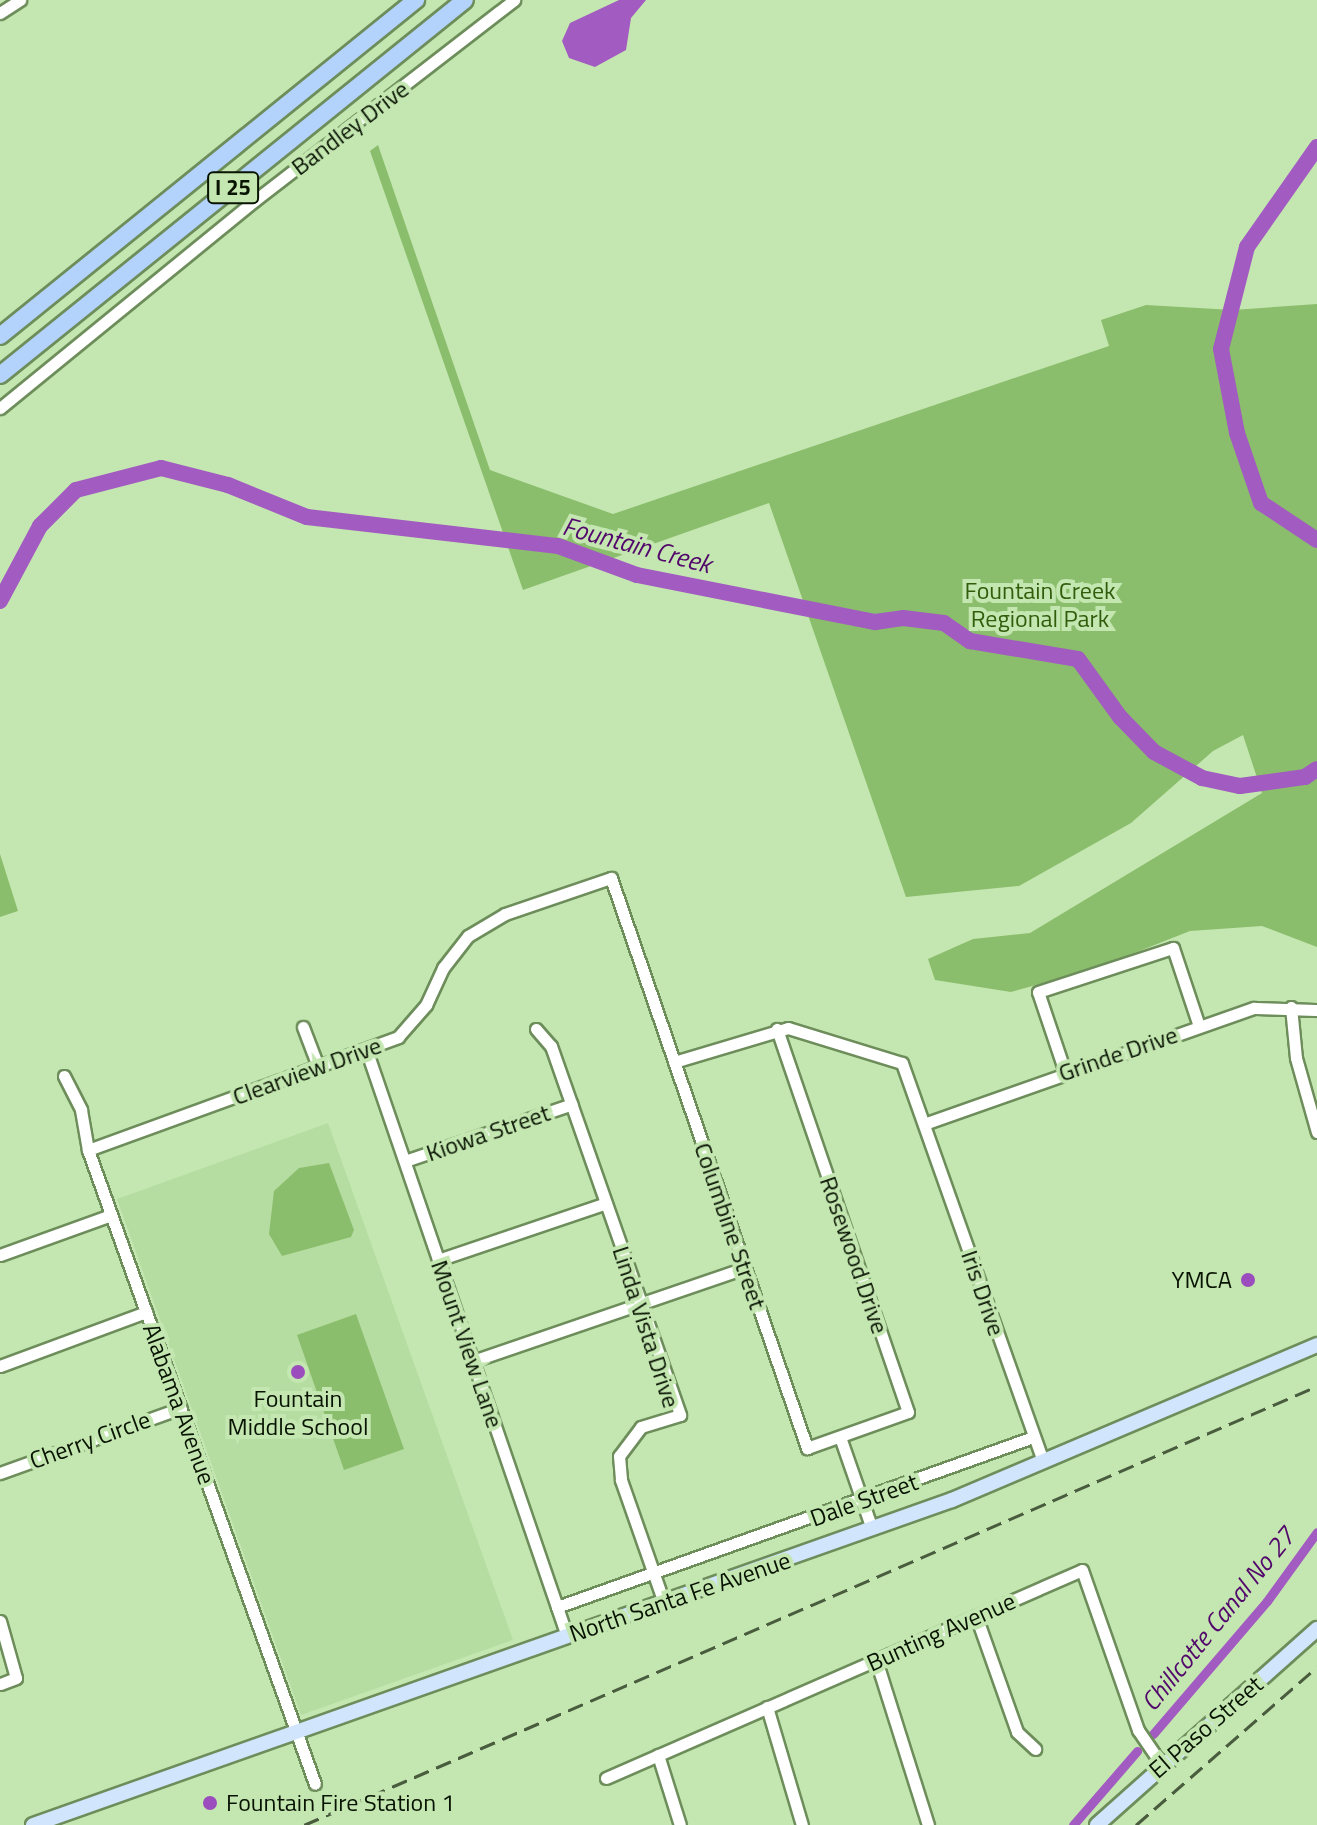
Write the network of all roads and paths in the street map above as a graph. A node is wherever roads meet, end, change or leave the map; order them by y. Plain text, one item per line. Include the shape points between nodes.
1 (20, 0) edge
2 (416, 0) edge
3 (465, 0) edge
4 (514, 0) edge
5 (0, 13) edge
6 (0, 336) edge
7 (0, 375) edge
8 (0, 408) edge
9 (611, 878) joint
10 (1291, 1007) junction
11 (1317, 1010) edge
12 (1199, 1026) junction
13 (303, 1027) dead end
14 (536, 1029) dead end
15 (777, 1029) junction
16 (367, 1052) junction
17 (674, 1062) junction
18 (319, 1069) junction
19 (1065, 1072) junction
20 (64, 1076) dead end
21 (1312, 1100) edge
22 (572, 1104) junction
23 (924, 1124) junction
24 (1317, 1132) edge
25 (88, 1150) junction
26 (405, 1161) junction
27 (606, 1203) junction
28 (111, 1215) junction
29 (0, 1255) edge
30 (438, 1260) junction
31 (745, 1268) junction
32 (641, 1304) junction
33 (146, 1312) junction
34 (1317, 1345) edge
35 (473, 1361) junction
36 (0, 1366) edge
37 (181, 1408) junction
38 (840, 1437) junction
39 (1033, 1437) junction
40 (1043, 1462) junction
41 (0, 1473) edge
42 (863, 1502) junction
43 (872, 1529) junction
44 (654, 1575) junction
45 (664, 1603) junction
46 (557, 1607) junction
47 (976, 1616) junction
48 (0, 1621) edge
49 (1317, 1629) edge
50 (567, 1636) junction
51 (876, 1660) junction
52 (0, 1684) edge
53 (767, 1707) junction
54 (296, 1733) junction
55 (1035, 1749) dead end
56 (658, 1755) junction
57 (1162, 1765) junction
58 (606, 1778) dead end
59 (315, 1784) dead end
60 (33, 1825) edge
61 (680, 1825) edge
62 (802, 1825) edge
63 (928, 1825) edge
64 (1097, 1825) edge

1 - 5 street
2 - 6 highway, I 25
3 - 7 highway, I 25
4 - 8 street, Bandley Drive via 254,201
9 - 16 street, Clearview Drive via 505,914 468,936 398,1037
9 - 17 street, Columbine Street
10 - 11 street, Grinde Drive
10 - 12 street, Grinde Drive via 1254,1008
10 - 21 street
12 - 19 street, Grinde Drive
12 - 19 street via 1173,948 1038,992
13 - 18 street
14 - 22 street, Linda Vista Drive via 551,1046
15 - 17 street
15 - 23 street via 902,1063
15 - 38 street, Rosewood Drive via 908,1412
16 - 18 street, Clearview Drive
16 - 26 street, Mount View Lane
17 - 31 street, Columbine Street
18 - 25 street, Clearview Drive
19 - 23 street, Grinde Drive
20 - 25 street, Alabama Avenue via 81,1110
21 - 24 street
22 - 26 street, Kiowa Street
22 - 27 street, Linda Vista Drive
23 - 39 street, Iris Drive
25 - 28 street, Alabama Avenue
26 - 30 street, Mount View Lane
27 - 30 street
27 - 32 street, Linda Vista Drive
28 - 29 street
28 - 33 street, Alabama Avenue
30 - 35 street, Mount View Lane
31 - 32 street
31 - 38 street, Columbine Street via 807,1448
32 - 35 street
32 - 44 street, Linda Vista Drive via 680,1415 641,1427 619,1456 621,1480
33 - 36 street
33 - 37 street, Alabama Avenue
34 - 40 main road, North Santa Fe Avenue
35 - 46 street, Mount View Lane
37 - 41 street, Cherry Circle
37 - 54 street, Alabama Avenue
38 - 42 street
39 - 40 street, Iris Drive
39 - 42 street, Dale Street
40 - 43 main road, North Santa Fe Avenue
42 - 43 street
42 - 44 street, Dale Street
43 - 45 main road, North Santa Fe Avenue
44 - 45 street, Linda Vista Drive
44 - 46 street, Dale Street
45 - 50 main road, North Santa Fe Avenue
46 - 50 street, Mount View Lane
47 - 51 street, Bunting Avenue
47 - 55 street via 1017,1732
47 - 57 street, Bunting Avenue via 1082,1570 1138,1730
48 - 52 street via 16,1678
49 - 57 main road, El Paso Street
50 - 54 main road, North Santa Fe Avenue
51 - 53 street, Bunting Avenue
51 - 63 street
53 - 56 street, Bunting Avenue
53 - 62 street
54 - 59 street, Alabama Avenue
54 - 60 main road, North Santa Fe Avenue
56 - 58 street, Bunting Avenue
56 - 61 street
57 - 64 main road, El Paso Street

